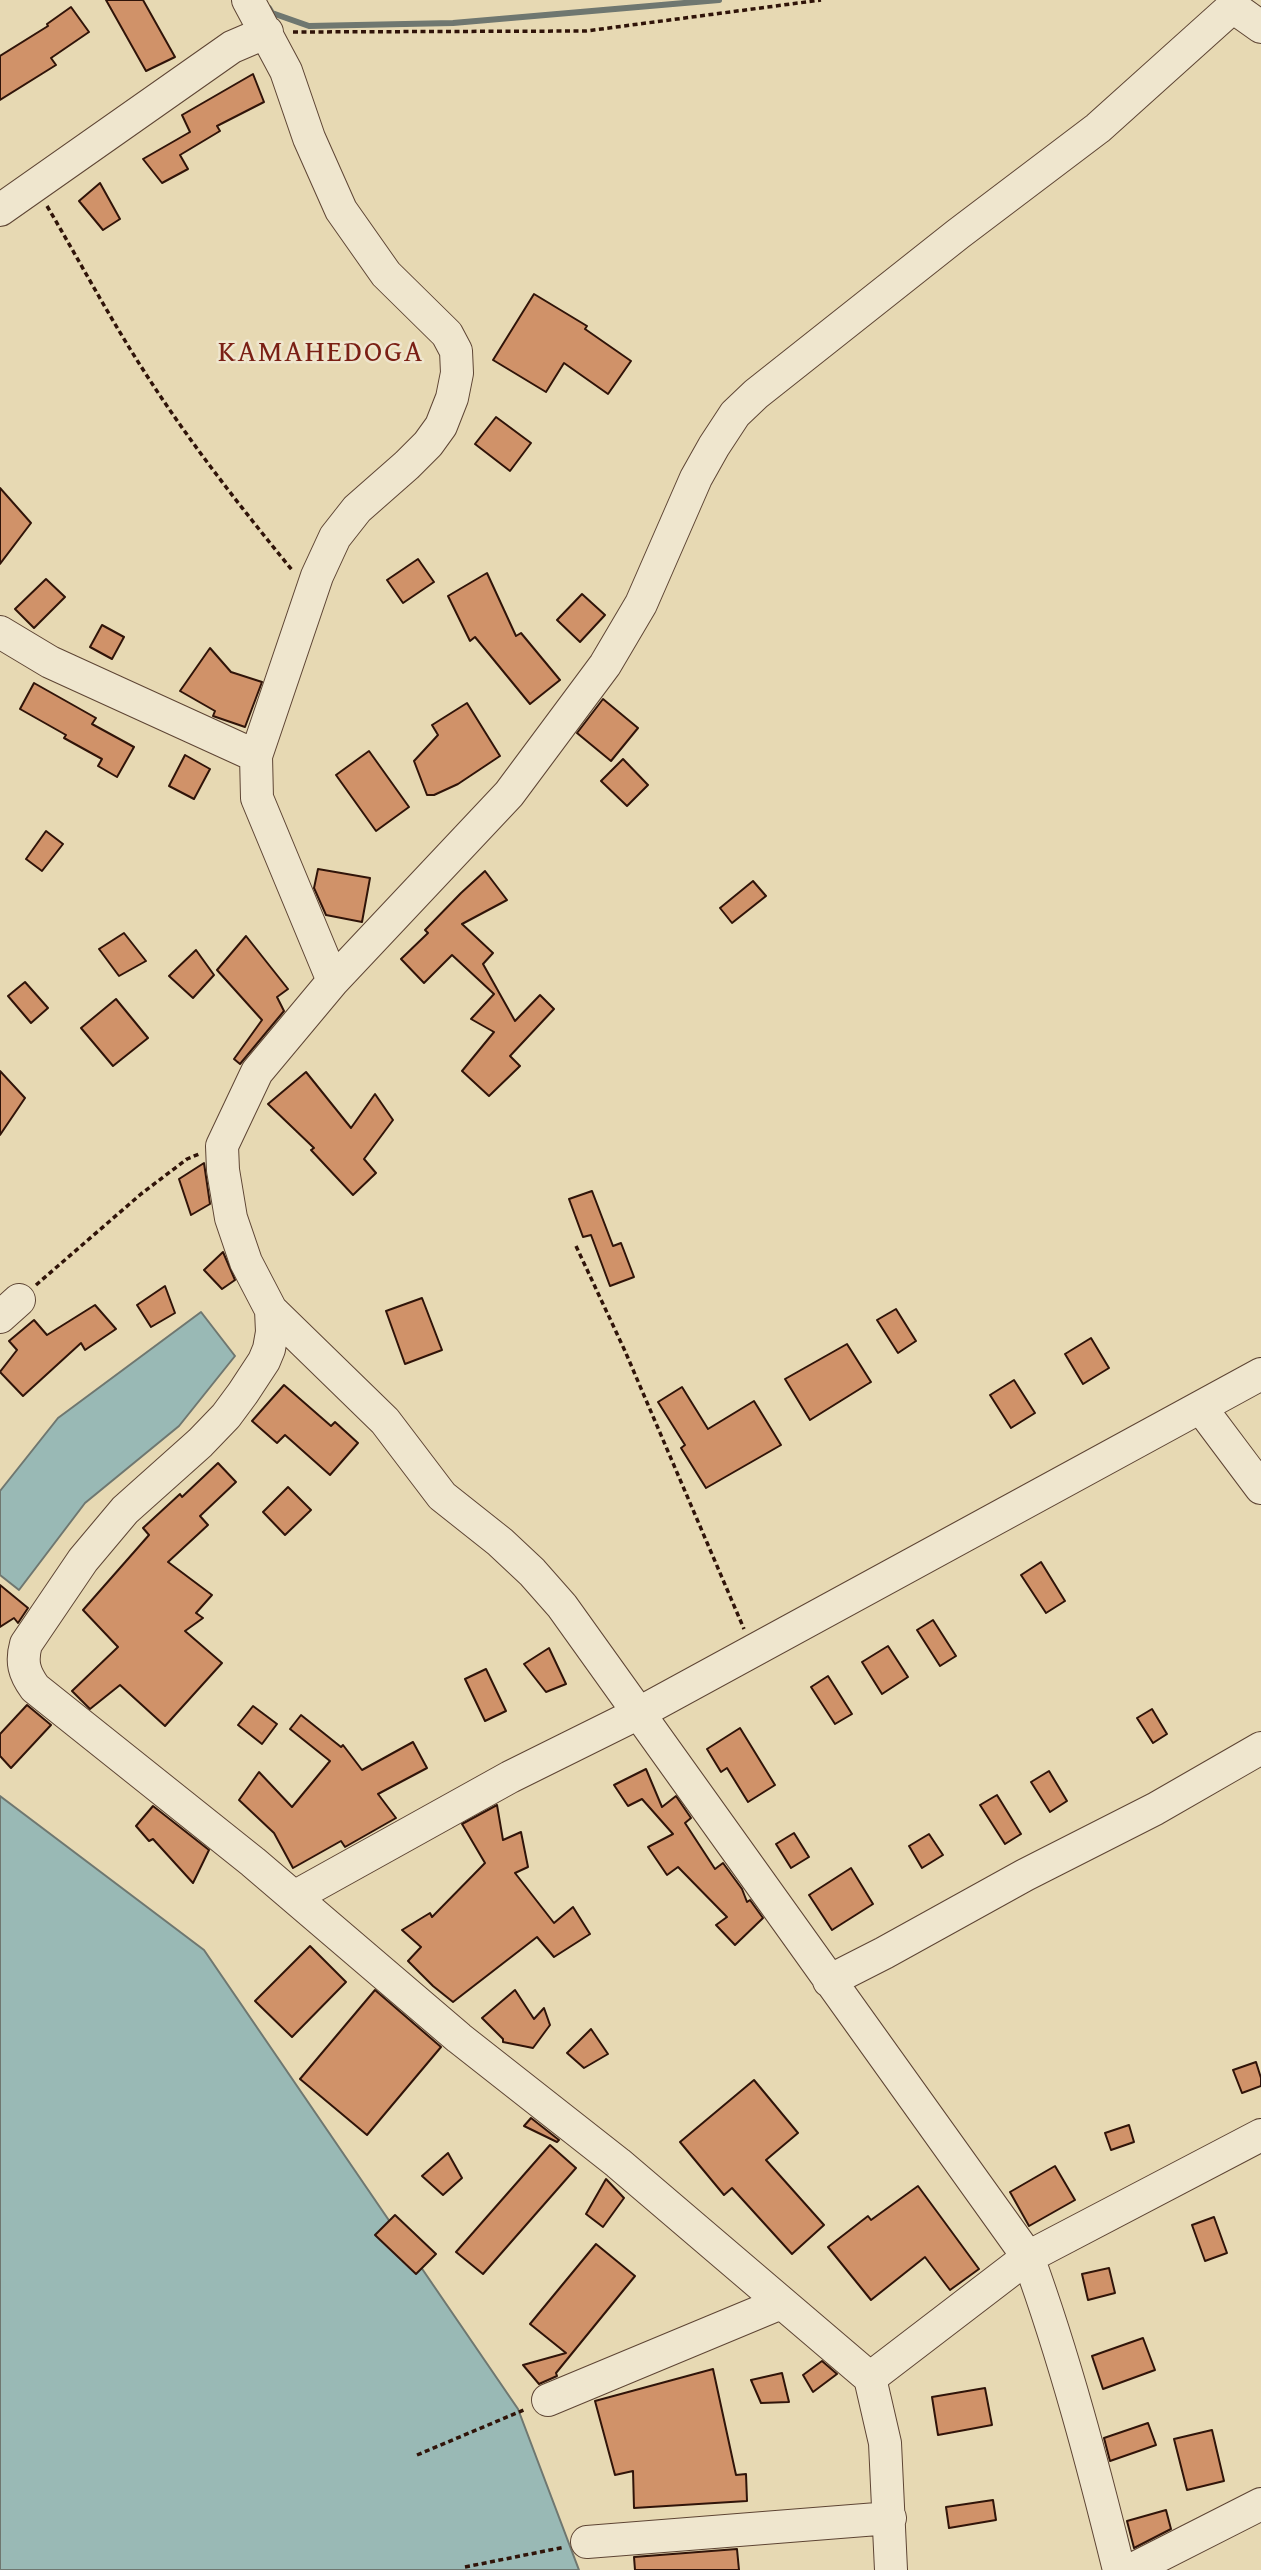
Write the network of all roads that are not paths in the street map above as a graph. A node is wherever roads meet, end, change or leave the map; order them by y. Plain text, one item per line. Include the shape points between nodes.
1 (248, 0) edge
2 (1245, 9) edge
3 (267, 32) junction
4 (0, 210) edge
5 (0, 632) edge
6 (256, 757) junction
7 (333, 981) junction
8 (271, 1310) junction
9 (1261, 1374) edge
10 (1201, 1408) junction
11 (1261, 1488) edge
12 (12, 1659) edge
13 (639, 1713) junction
14 (1261, 1748) edge
15 (294, 1897) junction
16 (829, 1981) junction
17 (1261, 2135) edge
18 (1028, 2258) junction
19 (782, 2303) junction
20 (870, 2378) junction
21 (548, 2400) road end
22 (1261, 2504) edge
23 (890, 2518) junction
24 (587, 2542) road end
25 (891, 2570) edge
26 (1119, 2570) edge
27 (1131, 2570) edge

1 - 3 street
2 - 7 street via 1227,12 1098,128 926,259 735,414 696,478 641,604 605,665 509,794
3 - 4 street via 232,47
3 - 6 street via 341,210 386,274 447,334 456,351 457,373 441,426 428,444 357,509 335,537
5 - 6 street via 50,662
6 - 7 street via 257,798
7 - 8 street via 257,1072 222,1146 231,1218 246,1262
8 - 12 street via 269,1349 243,1393 200,1443 125,1510 83,1560 23,1655
8 - 13 street via 385,1421 442,1496 532,1572
9 - 10 street
10 - 11 street
10 - 13 street
12 - 15 street via 35,1688
13 - 15 street via 510,1777
13 - 16 street
14 - 16 street
15 - 19 street via 458,2038 618,2162
16 - 18 street
17 - 18 street
18 - 20 street
18 - 26 street via 1051,2319
19 - 20 street
19 - 21 street
20 - 23 street via 885,2443
22 - 27 street
23 - 24 street
23 - 25 street

